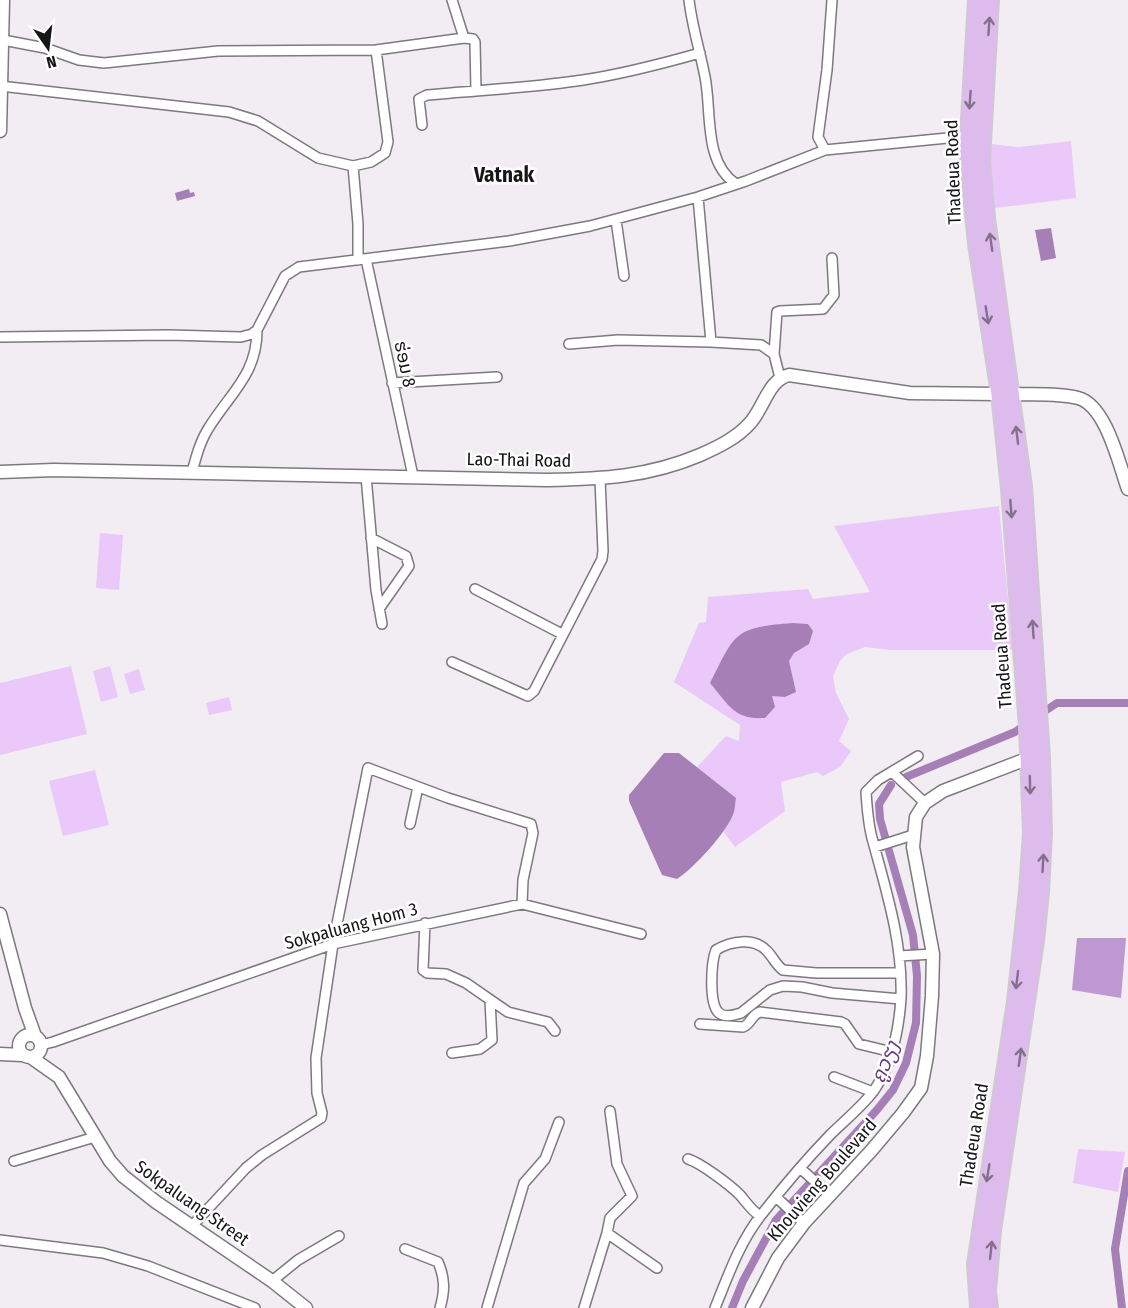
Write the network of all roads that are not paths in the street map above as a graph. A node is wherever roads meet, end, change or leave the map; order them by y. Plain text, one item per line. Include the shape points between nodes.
1 (3, 0) edge
2 (452, 0) edge
3 (689, 0) edge
4 (832, 0) edge
5 (976, 0) edge
6 (991, 0) edge
7 (464, 38) junction
8 (3, 40) junction
9 (376, 50) junction
10 (699, 53) junction
11 (980, 55) junction
12 (1, 86) edge
13 (476, 91) junction
14 (422, 125) dead end
15 (0, 130) edge
16 (975, 137) junction
17 (825, 150) junction
18 (353, 166) junction
19 (736, 184) junction
20 (698, 197) junction
21 (616, 220) junction
22 (832, 258) dead end
23 (362, 260) junction
24 (624, 276) dead end
25 (257, 330) junction
26 (0, 337) edge
27 (711, 342) junction
28 (569, 344) dead end
29 (774, 354) junction
30 (497, 377) dead end
31 (780, 378) junction
32 (392, 383) junction
33 (1006, 394) junction
34 (0, 472) edge
35 (192, 472) junction
36 (366, 476) junction
37 (413, 476) junction
38 (600, 478) junction
39 (1128, 489) edge
40 (372, 538) junction
41 (475, 589) dead end
42 (379, 609) junction
43 (382, 624) dead end
44 (562, 634) junction
45 (452, 662) dead end
46 (918, 756) dead end
47 (1036, 758) junction
48 (892, 772) junction
49 (418, 787) junction
50 (924, 803) junction
51 (410, 824) dead end
52 (909, 836) junction
53 (878, 847) junction
54 (522, 904) junction
55 (0, 914) edge
56 (424, 923) junction
57 (641, 934) dead end
58 (333, 944) junction
59 (928, 954) junction
60 (900, 956) junction
61 (900, 973) junction
62 (901, 999) junction
63 (490, 1000) junction
64 (700, 1024) dead end
65 (555, 1031) dead end
66 (32, 1041) junction
67 (0, 1047) edge
68 (892, 1052) junction
69 (452, 1053) dead end
70 (0, 1054) edge
71 (27, 1056) junction
72 (59, 1077) junction
73 (834, 1077) dead end
74 (873, 1092) junction
75 (610, 1111) dead end
76 (559, 1122) dead end
77 (95, 1137) junction
78 (688, 1159) dead end
79 (14, 1161) dead end
80 (802, 1170) junction
81 (828, 1193) junction
82 (778, 1199) junction
83 (760, 1216) junction
84 (801, 1220) junction
85 (192, 1226) junction
86 (607, 1233) junction
87 (339, 1236) dead end
88 (0, 1240) edge
89 (405, 1249) dead end
90 (657, 1268) dead end
91 (272, 1281) junction
92 (303, 1307) edge
93 (255, 1308) edge
94 (440, 1308) edge
95 (487, 1308) edge
96 (584, 1308) edge
97 (715, 1308) edge
98 (752, 1308) edge
99 (978, 1308) edge
100 (990, 1308) edge

1 - 8 street
2 - 7 street
3 - 10 street
4 - 17 street via 818,137
5 - 11 main road, Thadeua Road
11 -> 6 main road, Thadeua Road
7 - 9 street
7 - 13 street via 475,42
8 - 9 street via 104,63 218,51
8 - 12 street
9 - 18 street via 388,142 385,153 371,162
10 - 13 street via 584,80
10 - 19 street via 718,161 725,175
11 - 16 main road, Thadeua Road
12 - 15 street
12 - 18 street via 229,112 258,121 318,158
13 - 14 street via 422,96
16 - 17 street
16 - 33 main road, Thadeua Road
17 - 19 street
18 - 23 street, ຮ່ອມ 8
19 - 20 street
20 - 21 street
20 - 27 street
21 - 23 street via 509,242
21 - 24 street
22 - 29 street via 834,295 823,309 777,312
23 - 25 street via 299,267 289,272
23 - 32 street, ຮ່ອມ 8
25 - 26 street via 241,337
25 - 35 street via 251,366 209,427
27 - 28 street via 618,340
27 - 29 street via 761,345
29 - 31 street
30 - 32 street
31 - 33 street via 795,375 910,393
31 - 38 street, Lao-Thai Road via 750,422 718,447 674,466
32 - 37 street, ຮ່ອມ 8
33 - 39 street via 1076,397 1092,405 1099,412
33 - 47 main road, Thadeua Road via 1024,486
34 - 35 street, Lao-Thai Road
35 - 36 street, Lao-Thai Road
36 - 37 street, Lao-Thai Road
36 - 40 street
37 - 38 street, Lao-Thai Road
38 - 44 street via 602,559
40 - 42 street
40 - 42 street via 406,556 409,566
41 - 44 street
42 - 43 street
44 - 45 street via 534,692 528,696
46 - 48 street
47 - 50 street via 943,791
47 -> 99 main road, Thadeua Road via 1015,1001 975,1264
100 -> 47 main road, Thadeua Road via 993,1231 1041,892 1044,833
48 - 50 street
48 - 53 street via 866,792 871,836
49 - 51 street
49 - 54 street via 531,824
49 - 58 street via 368,768
50 - 52 street, Khouvieng Boulevard
52 - 53 street
52 - 59 street, Khouvieng Boulevard
53 - 60 street
54 - 56 street, Sokpaluang Hom 3
54 - 57 street, Sokpaluang Hom 3
55 - 66 street
56 - 58 street, Sokpaluang Hom 3
56 - 63 street via 423,970 446,974
58 - 66 street, Sokpaluang Hom 3 via 53,1042
58 - 85 street via 316,1058 321,1118 246,1168
59 - 60 street
59 - 81 street, Khouvieng Boulevard via 933,996 921,1088 903,1113
60 - 61 street
61 - 62 street
61 - 62 street via 783,970 760,945 738,942 721,947 715,954 712,989 717,1011 729,1016 741,1013 770,990 783,986
62 - 68 street
63 - 65 street via 508,1012 548,1022
63 - 69 street via 492,1040 480,1049
64 - 68 street via 743,1027 760,1012 841,1022 860,1044
66 - 67 street
66 - 71 street via 19,1048
66 - 71 street via 39,1054
66 - 72 street, Sokpaluang Street
68 - 74 street
70 - 71 street
71 - 72 street, Sokpaluang Street
72 - 77 street, Sokpaluang Street
73 - 74 street
74 - 80 street
75 - 86 street via 617,1164 632,1196 610,1218
76 - 95 street via 545,1158 524,1183
77 - 79 street
77 - 85 street, Sokpaluang Street via 123,1176
78 - 83 street via 738,1193
80 - 81 street
80 - 82 street
81 - 84 street, Khouvieng Boulevard
82 - 83 street
82 - 84 street
83 - 97 street via 739,1252
84 - 98 street, Khouvieng Boulevard
85 - 91 street, Sokpaluang Street
86 - 90 street
86 - 96 street
87 - 91 street
88 - 93 street via 103,1252
89 - 94 street via 438,1262 445,1288
91 - 92 street, Sokpaluang Street

